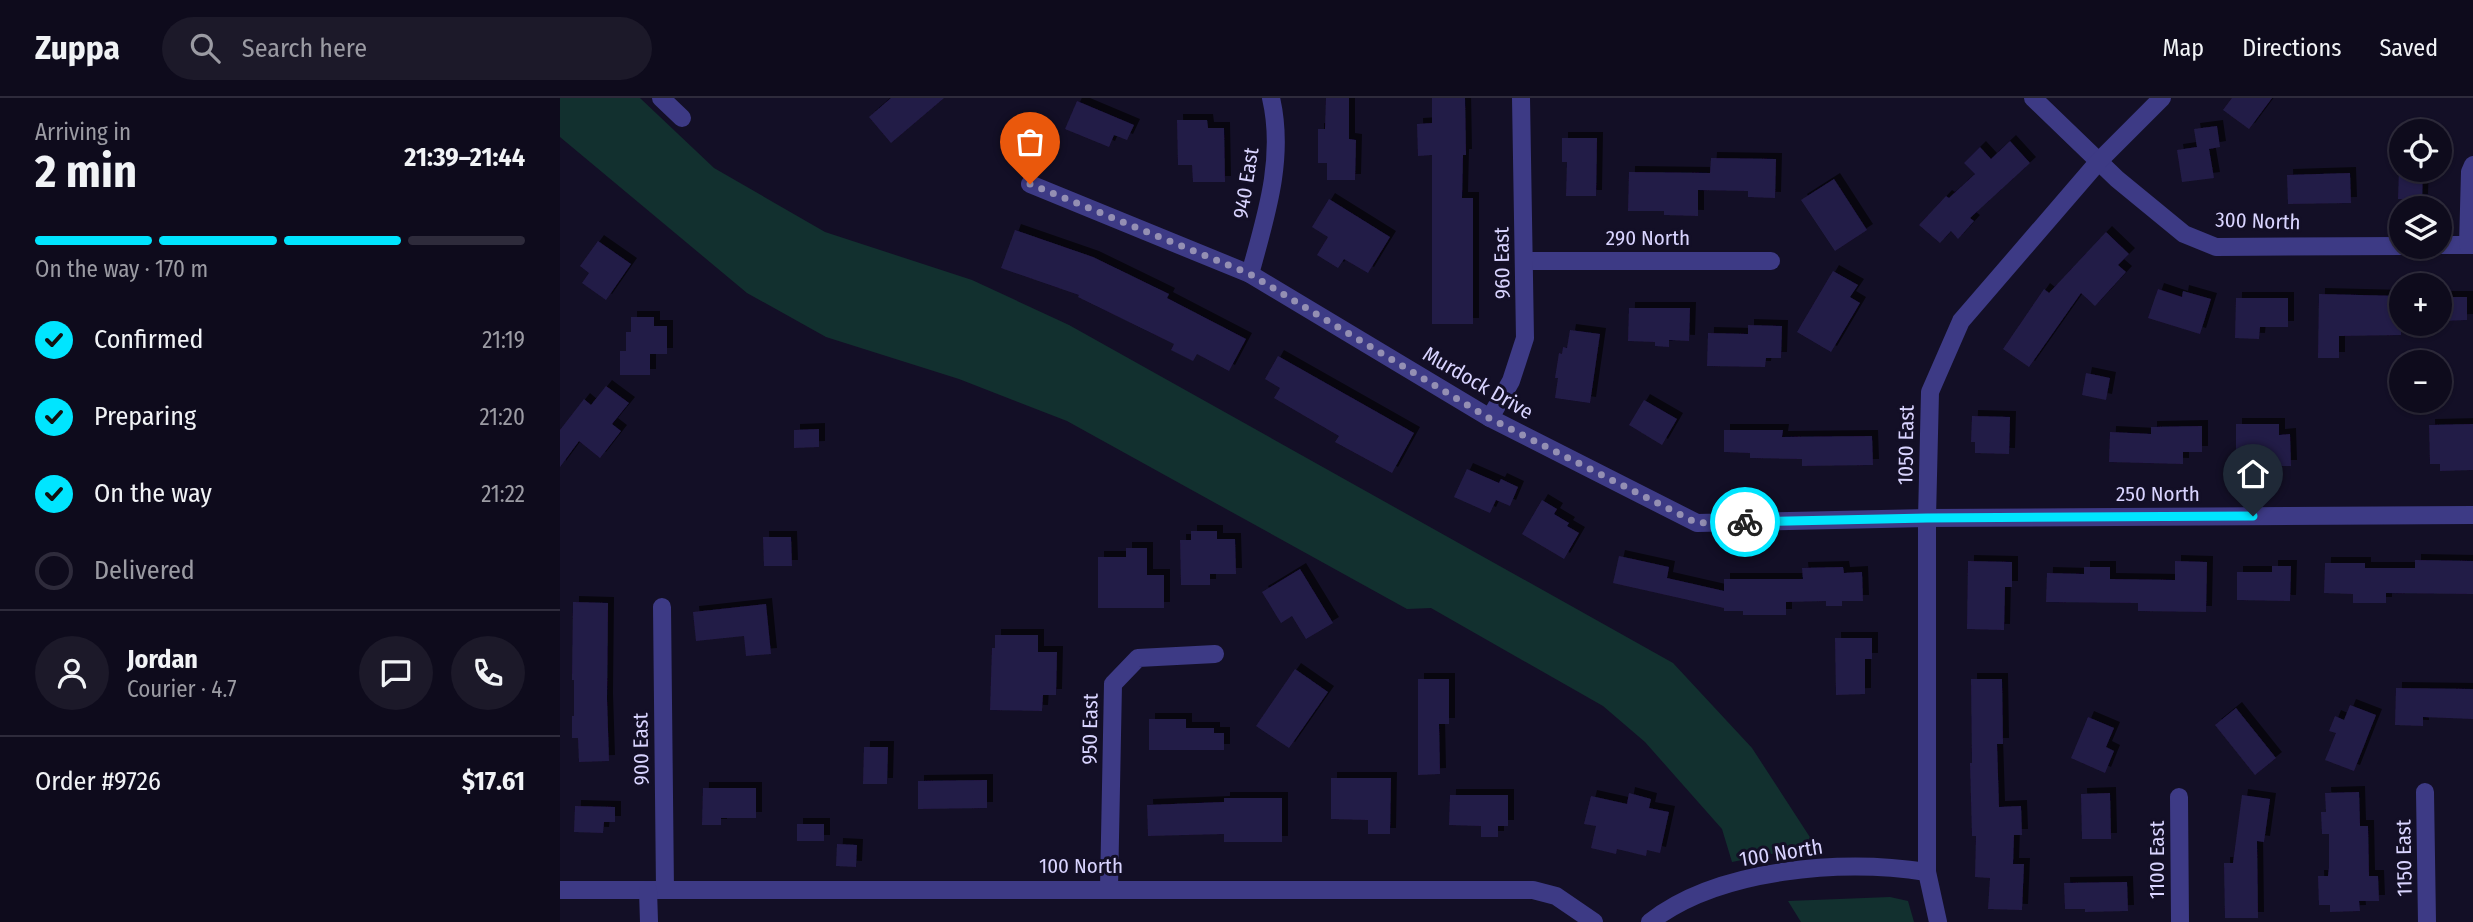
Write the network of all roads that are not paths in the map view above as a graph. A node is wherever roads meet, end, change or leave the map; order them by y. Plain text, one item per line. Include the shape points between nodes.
1 (662, 98) edge
2 (1271, 98) edge
3 (1521, 98) edge
4 (2033, 98) edge
5 (2162, 98) edge
6 (682, 118) dead end
7 (2099, 161) junction
8 (2473, 165) edge
9 (1030, 184) dead end
10 (2471, 245) edge
11 (2389, 246) edge
12 (2452, 246) edge
13 (1525, 261) junction
14 (1771, 261) dead end
15 (1250, 274) junction
16 (1489, 418) junction
17 (2473, 515) edge
18 (1927, 518) junction
19 (662, 607) dead end
20 (1215, 654) dead end
21 (2425, 792) dead end
22 (2179, 797) dead end
23 (1927, 872) junction
24 (1109, 889) junction
25 (560, 890) edge
26 (656, 890) junction
27 (649, 922) edge
28 (1594, 922) edge
29 (1650, 922) edge
30 (1938, 922) edge
31 (2180, 922) edge
32 (2427, 922) edge

1 - 6 street
2 - 15 street, 940 East via 1276,172
3 - 13 street, 960 East
4 - 7 street, 300 North
5 - 7 street, 1050 East
7 - 11 street, 300 North via 2184,234 2216,247
7 - 18 street, 1050 East via 1961,321 1930,392
8 - 10 street
9 - 15 street, Murdock Drive
10 - 12 street
13 - 14 street, 290 North
13 - 16 street, 960 East via 1525,338 1511,381
15 - 16 street, Murdock Drive
16 - 18 street, Murdock Drive via 1697,523
17 - 18 street, 250 North
18 - 23 street, 1050 East
19 - 26 street, 900 East
20 - 24 street, 950 East via 1138,658 1113,684
21 - 32 street, 1150 East
22 - 31 street, 1100 East
23 - 29 street, 100 North via 1898,867 1810,868 1741,881 1687,900
23 - 30 street, 1050 East
24 - 26 street, 100 North
24 - 28 street, 100 North via 1533,890 1556,897
25 - 26 street, 100 North
26 - 27 street, 900 East

